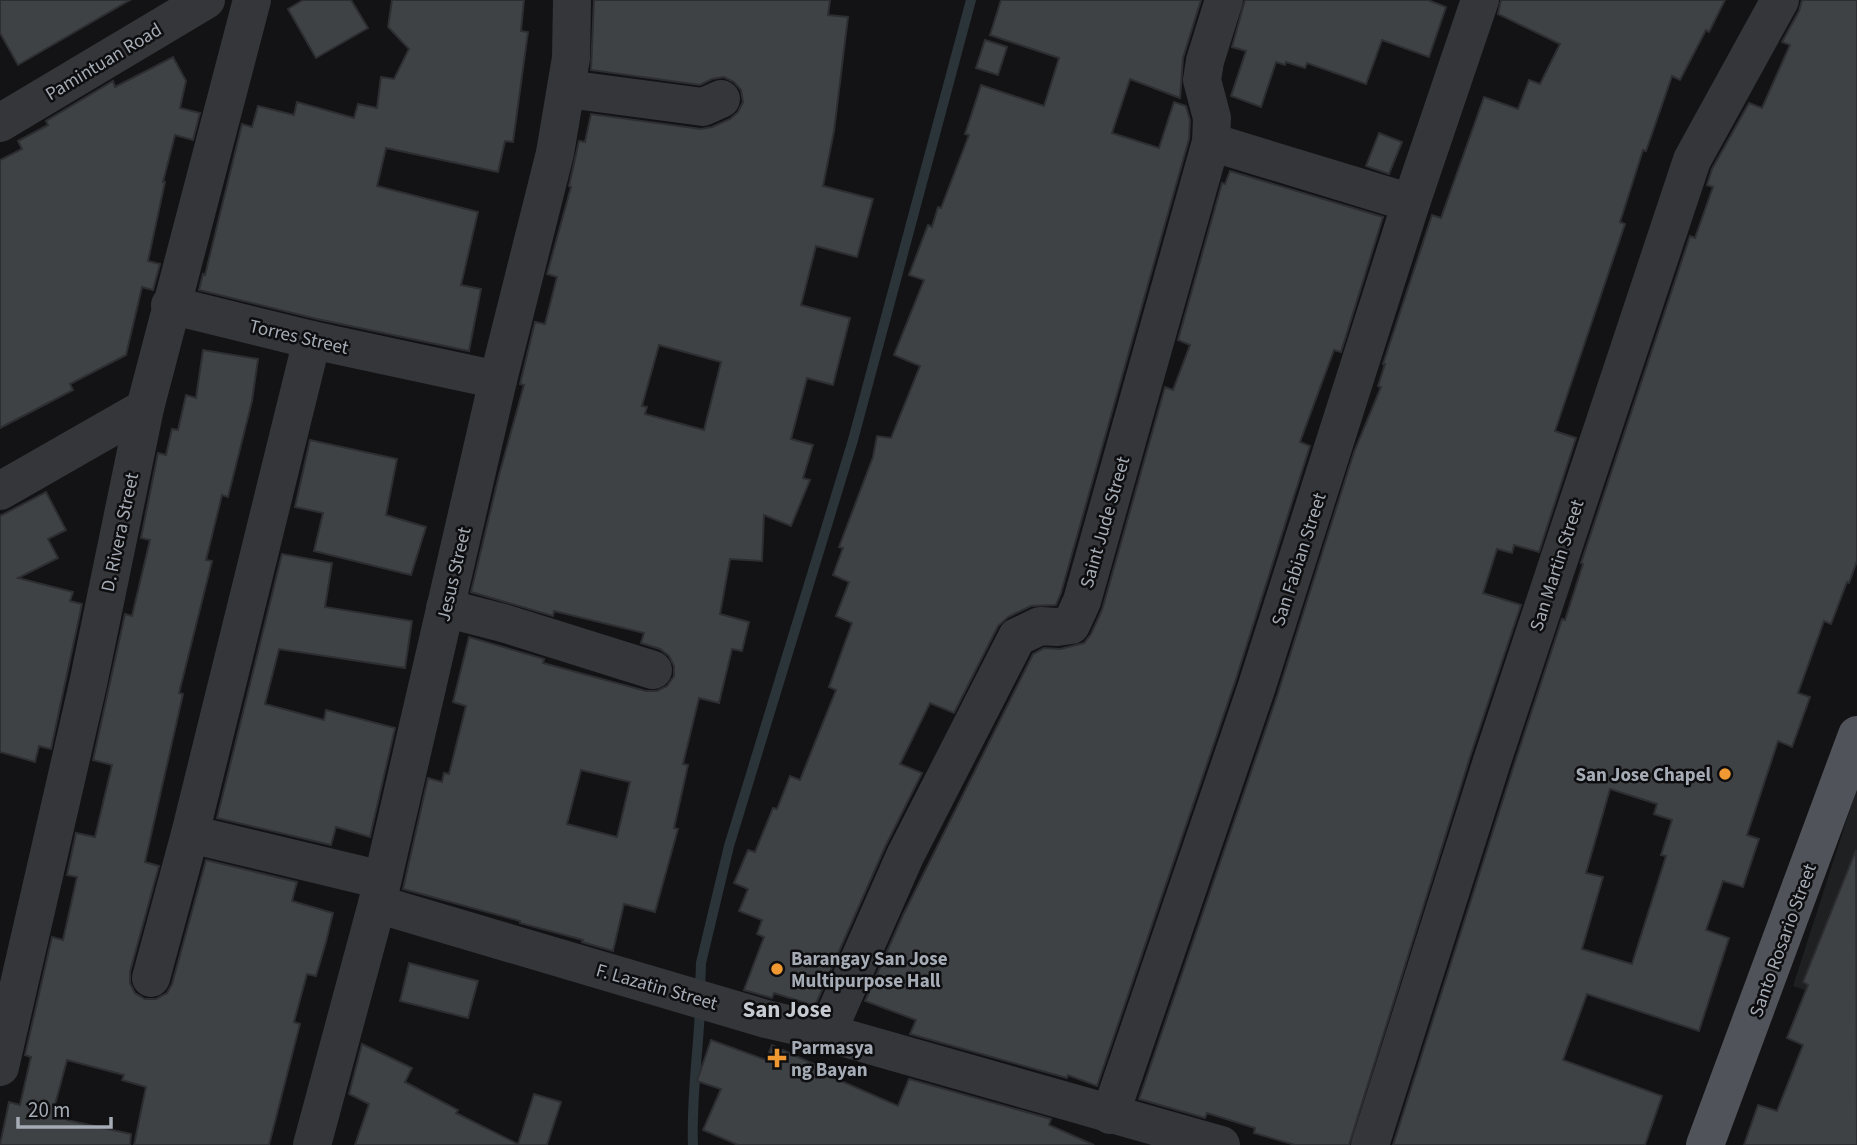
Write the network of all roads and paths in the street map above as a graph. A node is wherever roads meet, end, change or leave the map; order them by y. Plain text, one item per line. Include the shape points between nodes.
1 (206, 0) edge
2 (252, 0) edge
3 (572, 0) edge
4 (1224, 0) edge
5 (1480, 0) edge
6 (1780, 0) edge
7 (567, 89) junction
8 (721, 99) dead end
9 (0, 123) edge
10 (1211, 142) junction
11 (1411, 203) junction
12 (170, 305) junction
13 (312, 340) junction
14 (498, 380) junction
15 (145, 408) junction
16 (0, 491) edge
17 (445, 608) junction
18 (653, 670) dead end
19 (1857, 735) edge
20 (1848, 787) edge
21 (190, 834) junction
22 (379, 892) junction
23 (151, 978) dead end
24 (827, 1033) junction
25 (0, 1067) edge
26 (1110, 1115) junction
27 (312, 1145) edge
28 (1221, 1145) edge
29 (1370, 1145) edge
30 (1705, 1145) edge

1 - 9 street, Pamintuan Road
2 - 12 street, D. Rivera Street
3 - 7 street, Jesus Street
4 - 10 street via 1202,80 1212,118
5 - 11 street, San Fabian Street
6 - 29 street, San Martin Street via 1692,160
7 - 8 street via 703,107
7 - 14 street, Jesus Street
10 - 11 street
10 - 24 street, Saint Jude Street via 1082,601 1071,625 1040,626 1017,637 905,856
11 - 26 street, San Fabian Street via 1256,689
12 - 13 street, Torres Street
12 - 15 street, D. Rivera Street
13 - 14 street, Torres Street
13 - 21 street
14 - 17 street, Jesus Street
15 - 16 street
15 - 25 street, D. Rivera Street via 88,684
17 - 18 street
17 - 22 street, Jesus Street
19 - 20 main road, Santo Rosario Street
20 - 30 main road, Santo Rosario Street
21 - 22 street, F. Lazatin Street
21 - 23 street
22 - 24 street, F. Lazatin Street via 632,979
22 - 27 street, Jesus Street
24 - 26 street, F. Lazatin Street
26 - 28 street, F. Lazatin Street

